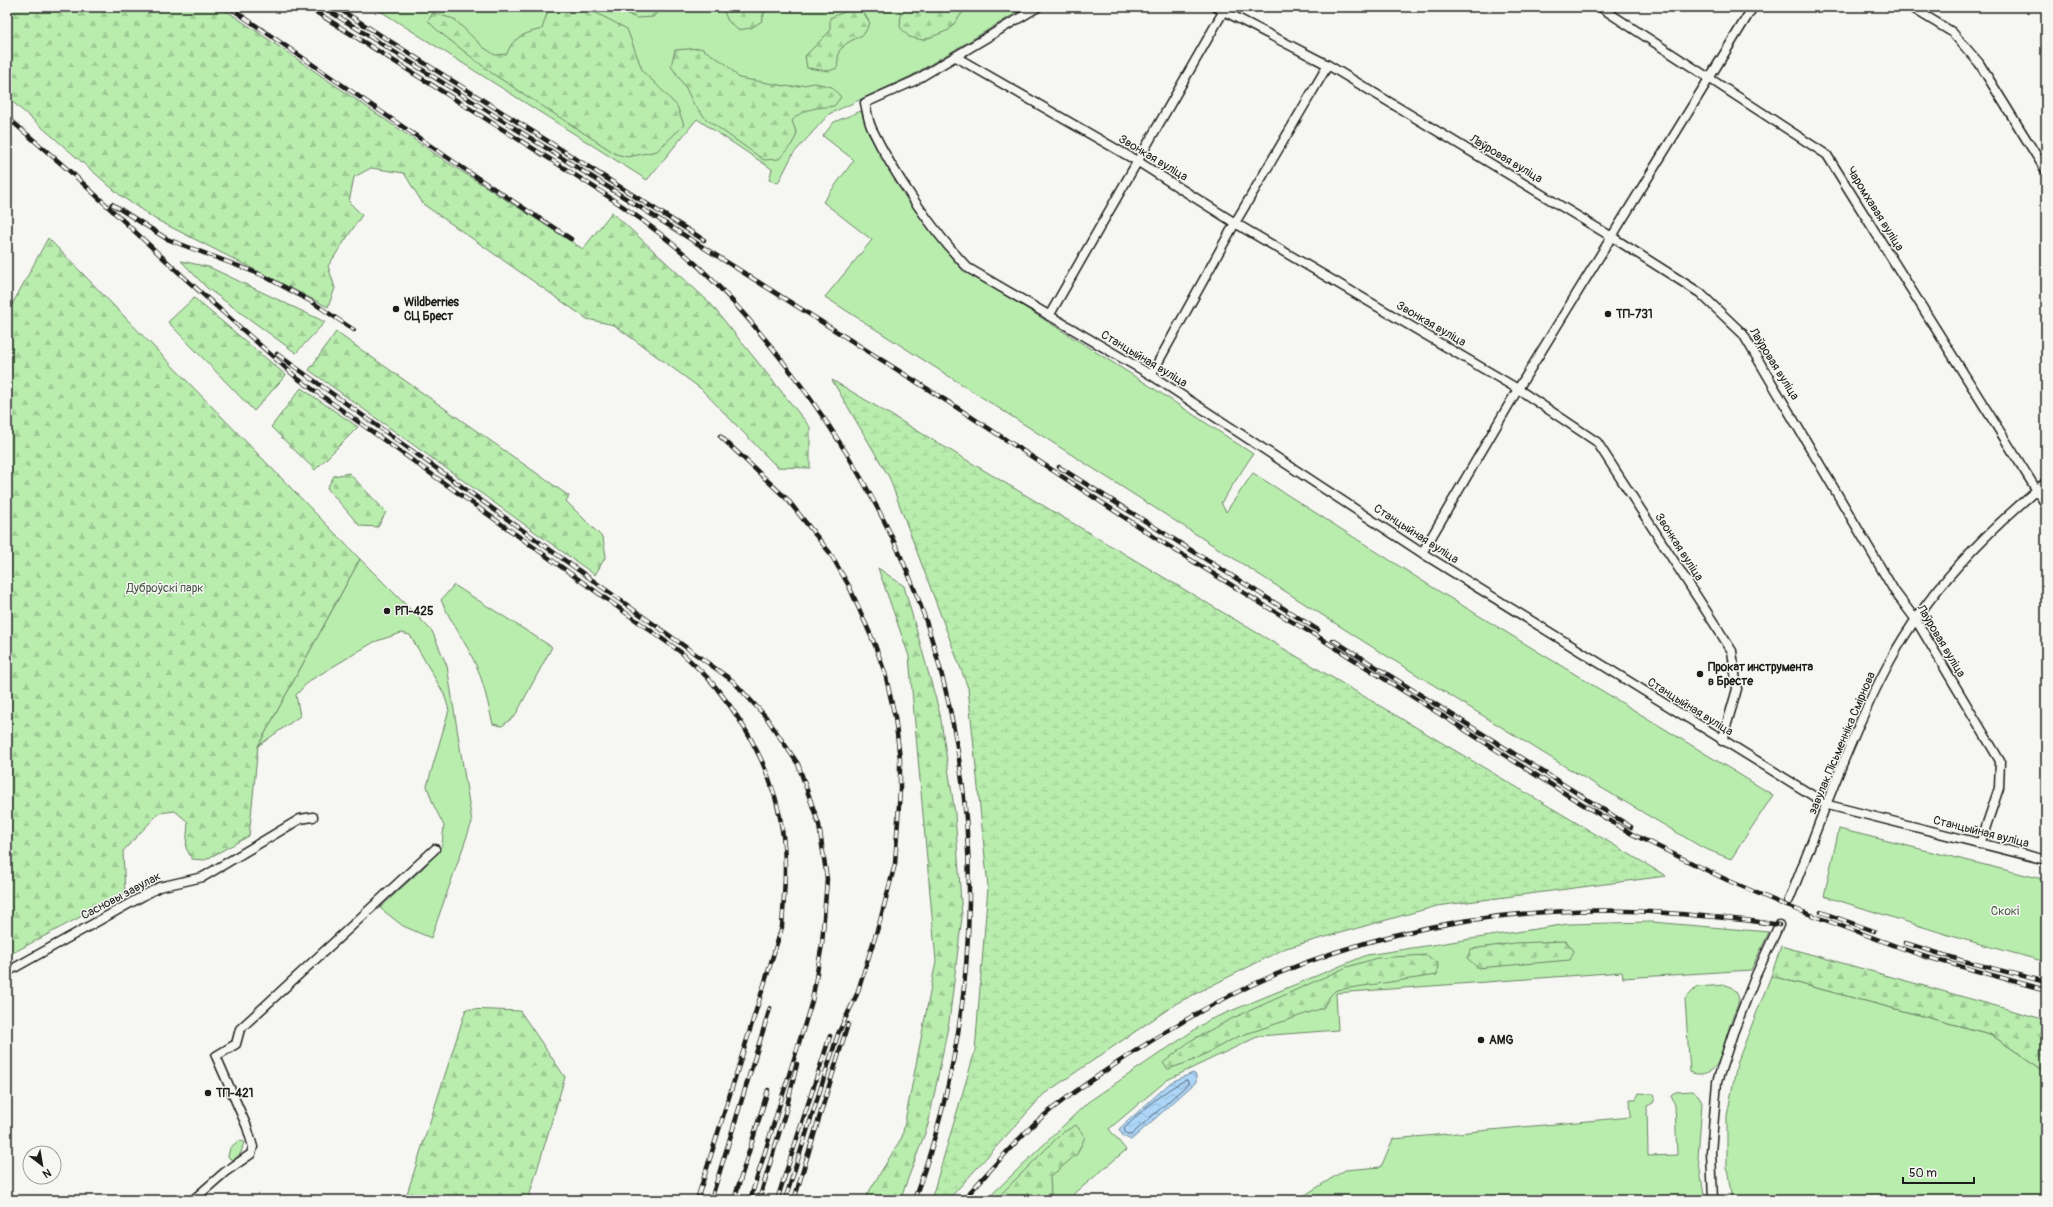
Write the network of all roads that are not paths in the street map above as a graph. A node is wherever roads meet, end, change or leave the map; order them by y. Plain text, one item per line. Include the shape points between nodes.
1 (1038, 7) edge
2 (1600, 7) edge
3 (1753, 7) edge
4 (1912, 7) edge
5 (1219, 9) edge
6 (956, 57) junction
7 (1328, 65) junction
8 (1709, 79) junction
9 (1137, 161) junction
10 (2046, 171) edge
11 (1235, 223) junction
12 (1612, 237) junction
13 (1049, 316) junction
14 (1151, 375) junction
15 (1518, 389) junction
16 (2046, 482) edge
17 (2036, 490) junction
18 (2046, 505) edge
19 (1422, 553) junction
20 (1916, 620) junction
21 (1722, 741) junction
22 (1828, 805) junction
23 (313, 817) dead end
24 (1980, 844) junction
25 (435, 849) dead end
26 (2046, 860) edge
27 (1789, 900) dead end
28 (1779, 925) dead end
29 (7, 972) edge
30 (193, 1200) edge
31 (1713, 1200) edge

1 - 6 street
2 - 8 street, Чаромхавая вуліца
3 - 8 street
4 - 10 street via 1952,32 1979,63
5 - 7 street, Лаўровая вуліца
5 - 9 street
6 - 9 street, Звонкая вуліца
6 - 13 street, Станцыйная вуліца via 914,81 865,103 872,128 905,186 954,254 968,268
7 - 11 street
7 - 12 street, Лаўровая вуліца
8 - 12 street
8 - 17 street, Чаромхавая вуліца via 1827,155
9 - 11 street, Звонкая вуліца
9 - 13 street
11 - 14 street
11 - 15 street, Звонкая вуліца
12 - 15 street
12 - 20 street, Лаўровая вуліца via 1700,293 1744,334 1895,592
13 - 14 street, Станцыйная вуліца
14 - 19 street, Станцыйная вуліца
15 - 19 street
15 - 21 street, Звонкая вуліца via 1597,442 1732,651 1738,689
16 - 17 street, завулак Пісьменніка Смірнова
17 - 18 street, Чаромхавая вуліца
17 - 20 street, завулак Пісьменніка Смірнова via 1955,568
19 - 21 street, Станцыйная вуліца
20 - 22 street, завулак Пісьменніка Смірнова via 1890,661 1866,711
20 - 24 street, Лаўровая вуліца via 2000,761 1999,788
21 - 22 street, Станцыйная вуліца
22 - 24 street, Станцыйная вуліца
22 - 27 street, завулак Пісьменніка Смірнова
23 - 29 street, Сасновы завулак via 300,819 203,877 159,887
24 - 26 street, Станцыйная вуліца
25 - 30 street via 240,1028 236,1044 216,1056 253,1147 251,1154 225,1172
28 - 31 street via 1733,1033 1717,1082 1710,1152

